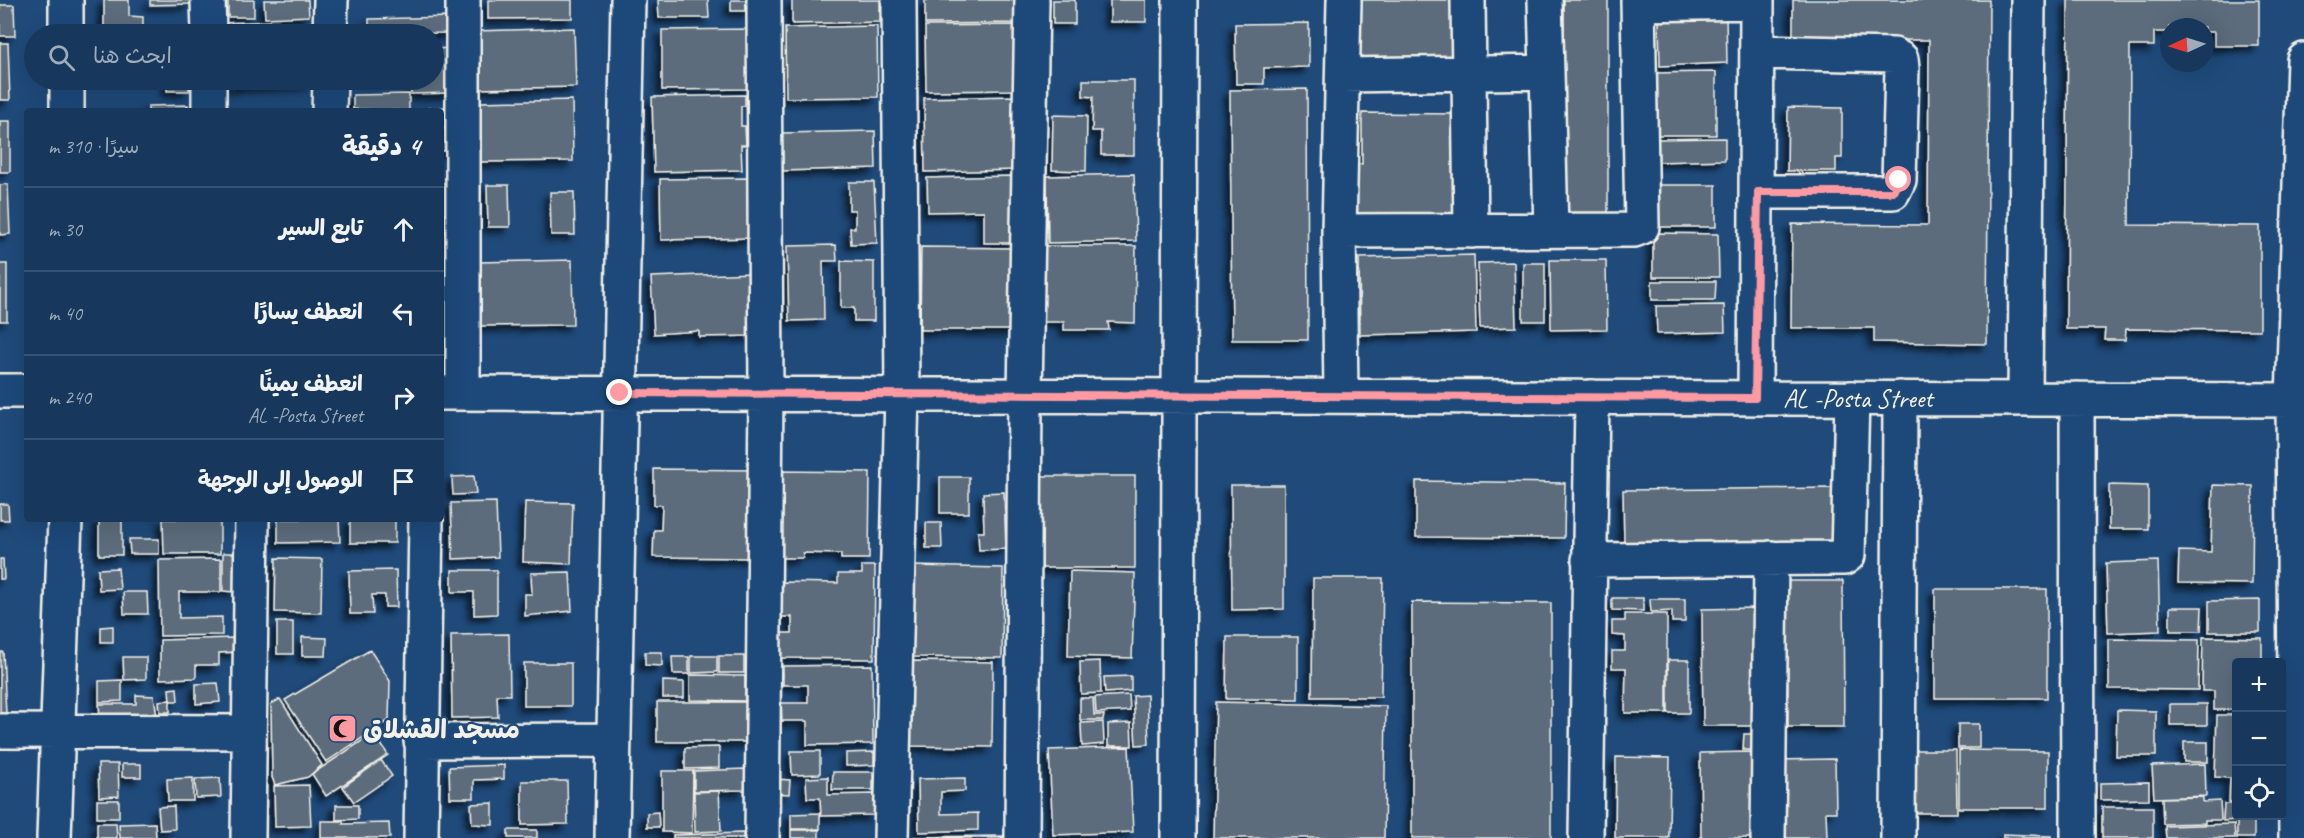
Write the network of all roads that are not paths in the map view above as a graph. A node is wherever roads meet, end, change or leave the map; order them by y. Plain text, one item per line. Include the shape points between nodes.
1 (66, 0) edge
2 (208, 0) edge
3 (331, 0) edge
4 (463, 0) edge
5 (628, 0) edge
6 (764, 0) edge
7 (899, 0) edge
8 (1032, 0) edge
9 (1180, 0) edge
10 (1344, 0) edge
11 (1468, 0) edge
12 (1545, 0) edge
13 (2028, 0) edge
14 (1757, 1) edge
15 (1638, 2) edge
16 (66, 24) edge
17 (209, 24) edge
18 (330, 24) edge
19 (1757, 52) junction
20 (2304, 60) edge
21 (1547, 72) junction
22 (1467, 74) junction
23 (1343, 75) junction
24 (67, 90) edge
25 (209, 90) edge
26 (330, 90) edge
27 (67, 108) edge
28 (209, 108) edge
29 (329, 108) edge
30 (1758, 192) junction
31 (1551, 230) junction
32 (1339, 231) junction
33 (1471, 231) junction
34 (0, 391) edge
35 (24, 391) edge
36 (452, 393) edge
37 (620, 393) junction
38 (766, 394) junction
39 (902, 394) junction
40 (1025, 395) junction
41 (1179, 396) junction
42 (1341, 396) junction
43 (1592, 397) junction
44 (1755, 398) junction
45 (1852, 398) junction
46 (1900, 398) junction
47 (2025, 399) junction
48 (2077, 399) junction
49 (2298, 400) edge
50 (65, 522) edge
51 (252, 522) edge
52 (426, 522) edge
53 (1771, 558) junction
54 (1589, 560) junction
55 (0, 731) edge
56 (56, 732) junction
57 (248, 732) junction
58 (614, 740) junction
59 (421, 741) junction
60 (54, 838) edge
61 (248, 838) edge
62 (421, 838) edge
63 (612, 838) edge
64 (762, 838) edge
65 (891, 838) edge
66 (1022, 838) edge
67 (1178, 838) edge
68 (1586, 838) edge
69 (1768, 838) edge
70 (1899, 838) edge
71 (2078, 838) edge
72 (2296, 838) edge

1 - 16 street
2 - 17 street
3 - 18 street
4 - 36 street
5 - 37 street
6 - 38 street
7 - 39 street
8 - 40 street
9 - 41 street
10 - 23 street
11 - 22 street
12 - 21 street
13 - 47 street
14 - 15 street
14 - 19 street
15 - 31 street via 1642,227
19 - 30 street
19 - 30 street via 1894,55 1901,59 1902,68 1899,180 1893,192
20 - 49 street
21 - 22 street
21 - 31 street
22 - 23 street
22 - 33 street
23 - 32 street
24 - 27 street
25 - 28 street
26 - 29 street
30 - 44 street
31 - 33 street
32 - 33 street
32 - 42 street
34 - 35 street
36 - 37 street, AL -Posta Street
37 - 38 street, AL -Posta Street
37 - 58 street
38 - 39 street, AL -Posta Street
38 - 64 street
39 - 40 street, AL -Posta Street
39 - 65 street
40 - 41 street, AL -Posta Street
40 - 66 street
41 - 42 street, AL -Posta Street
41 - 67 street
42 - 43 street, AL -Posta Street
43 - 44 street, AL -Posta Street
43 - 54 street
44 - 45 street, AL -Posta Street
45 - 46 street, AL -Posta Street
45 - 53 street via 1848,555
46 - 47 street, AL -Posta Street
46 - 70 street
47 - 48 street, AL -Posta Street
48 - 49 street, AL -Posta Street
48 - 71 street
49 - 72 street
50 - 56 street
51 - 57 street
52 - 59 street
53 - 54 street
53 - 69 street
54 - 68 street
55 - 56 street
56 - 57 street
56 - 60 street
57 - 61 street
58 - 59 street
58 - 63 street
59 - 62 street

